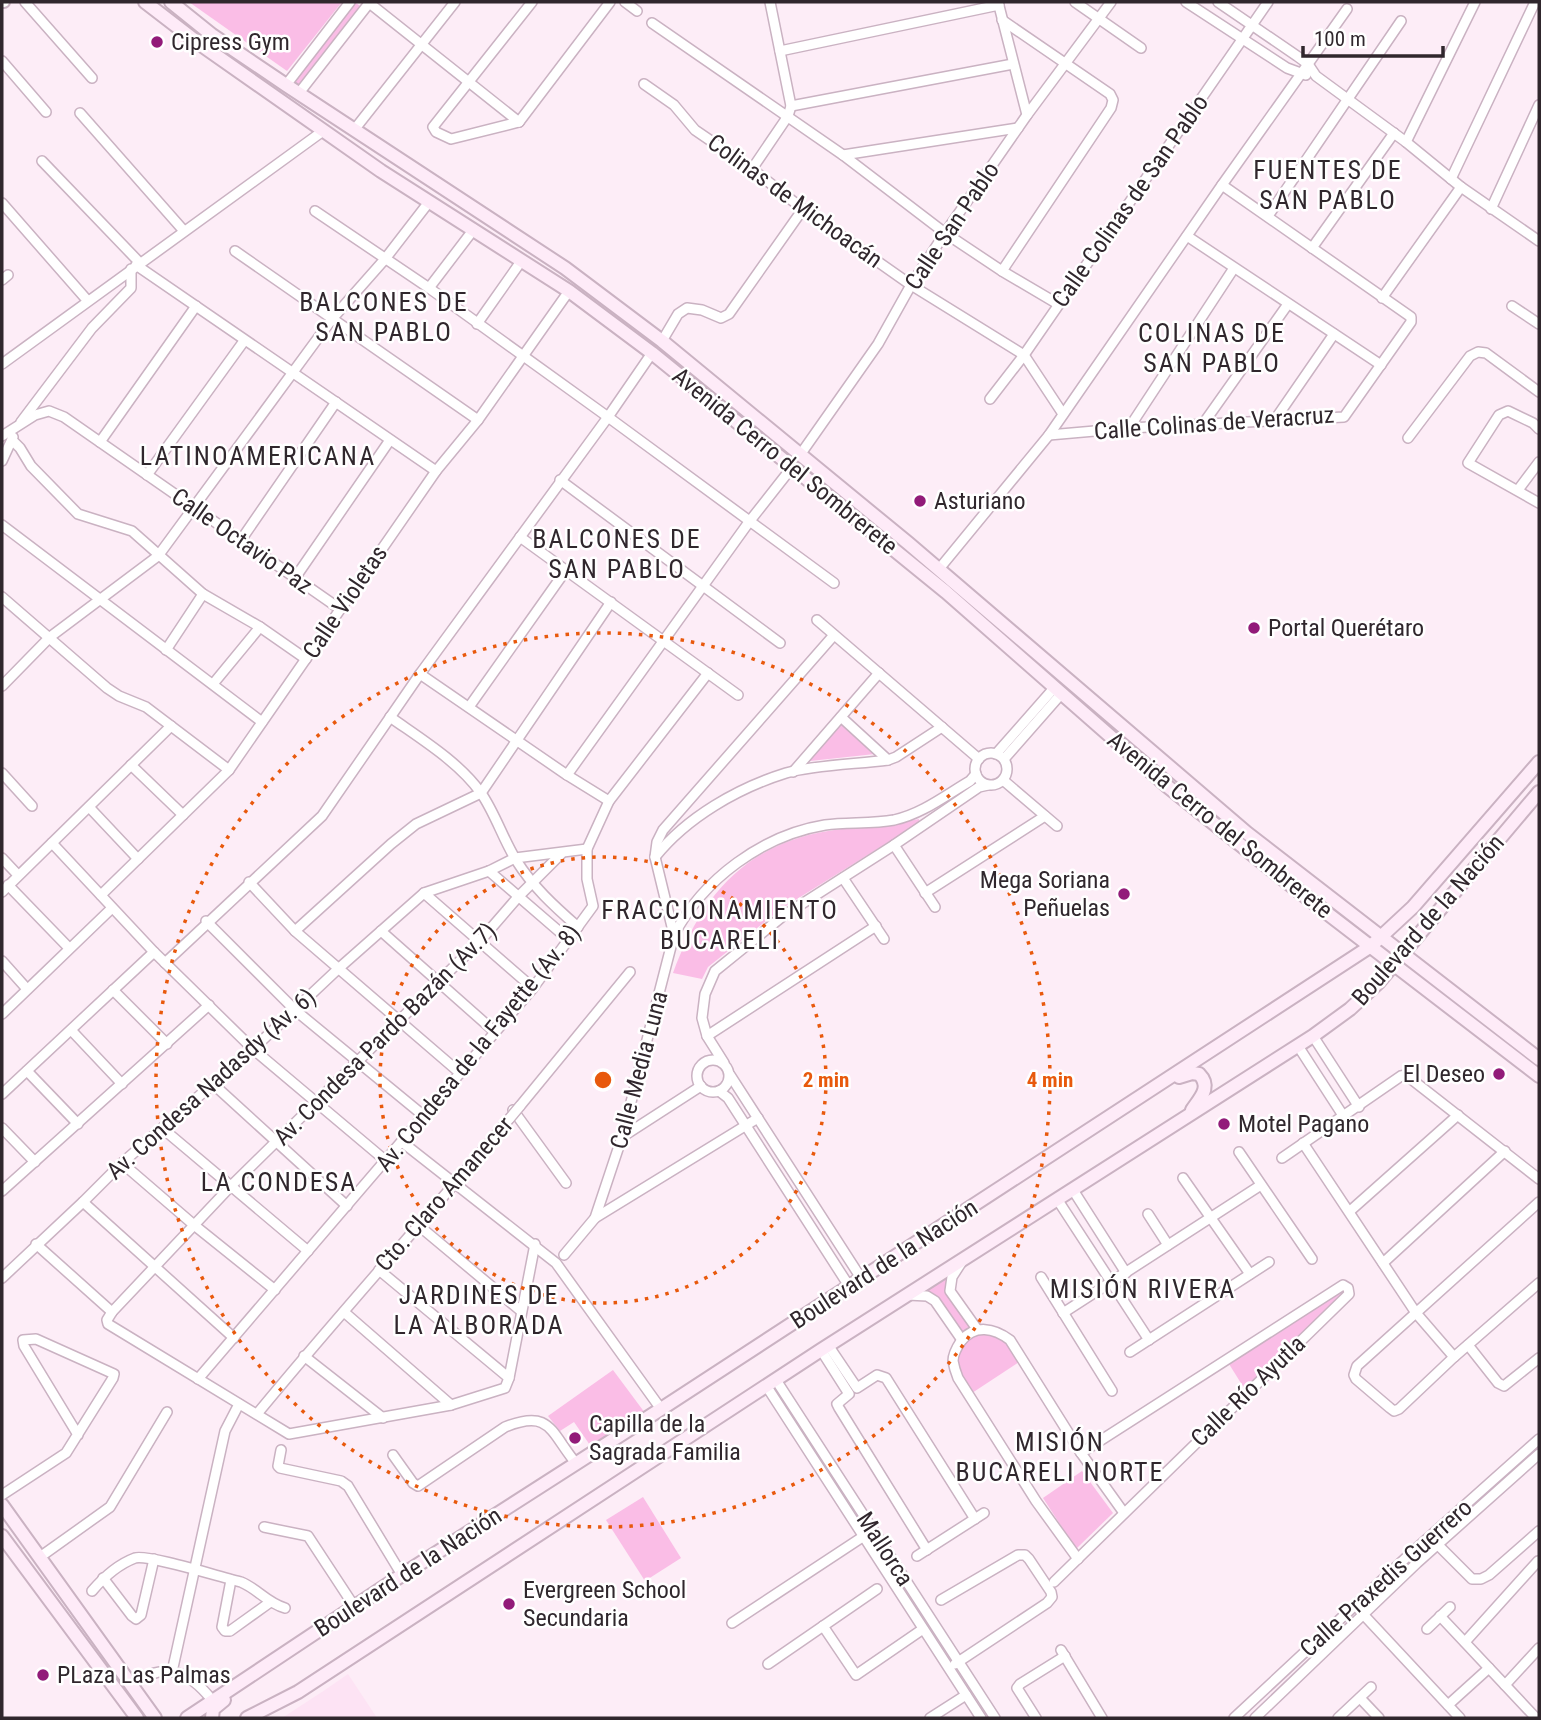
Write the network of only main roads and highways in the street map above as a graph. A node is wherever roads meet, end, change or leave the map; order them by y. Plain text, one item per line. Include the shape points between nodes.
1 (145, 2) edge
2 (172, 2) edge
3 (796, 461) junction
4 (1539, 762) edge
5 (1539, 792) edge
6 (1382, 938) junction
7 (1371, 946) junction
8 (1402, 952) junction
9 (1394, 963) junction
10 (1539, 1059) edge
11 (1539, 1076) edge
12 (1165, 1081) junction
13 (1188, 1116) junction
14 (2, 1505) edge
15 (2, 1536) edge
16 (282, 1654) junction
17 (124, 1700) junction
18 (125, 1718) edge
19 (137, 1718) edge
20 (155, 1718) edge
21 (187, 1718) edge
22 (212, 1718) edge
23 (248, 1718) edge

1 - 3 main road, Avenida Cerro del Sombrerete via 323,131 569,291
2 - 3 main road, Avenida Cerro del Sombrerete via 212,35 565,268 662,341
3 - 6 main road, Avenida Cerro del Sombrerete via 939,569 1247,833
3 - 7 main road, Avenida Cerro del Sombrerete via 1177,794
4 - 6 main road, Boulevard de la Nación
5 - 8 main road, Boulevard de la Nación
6 - 7 main road, Boulevard de la Nación
6 - 8 main road, Avenida Cerro del Sombrerete
7 - 9 main road, Avenida Cerro del Sombrerete
7 - 12 main road, Boulevard de la Nación
8 - 9 main road, Boulevard de la Nación
8 - 10 main road, Avenida Cerro del Sombrerete
9 - 11 main road, Avenida Cerro del Sombrerete
9 - 13 main road, Boulevard de la Nación via 1350,1009
12 - 13 main road via 1192,1073 1203,1078 1205,1090
12 - 16 main road, Boulevard de la Nación
13 - 23 main road, Boulevard de la Nación via 298,1692
14 - 20 main road
15 - 17 main road
16 - 21 main road, Boulevard de la Nación
16 - 22 main road via 215,1707
17 - 18 main road
17 - 19 main road

